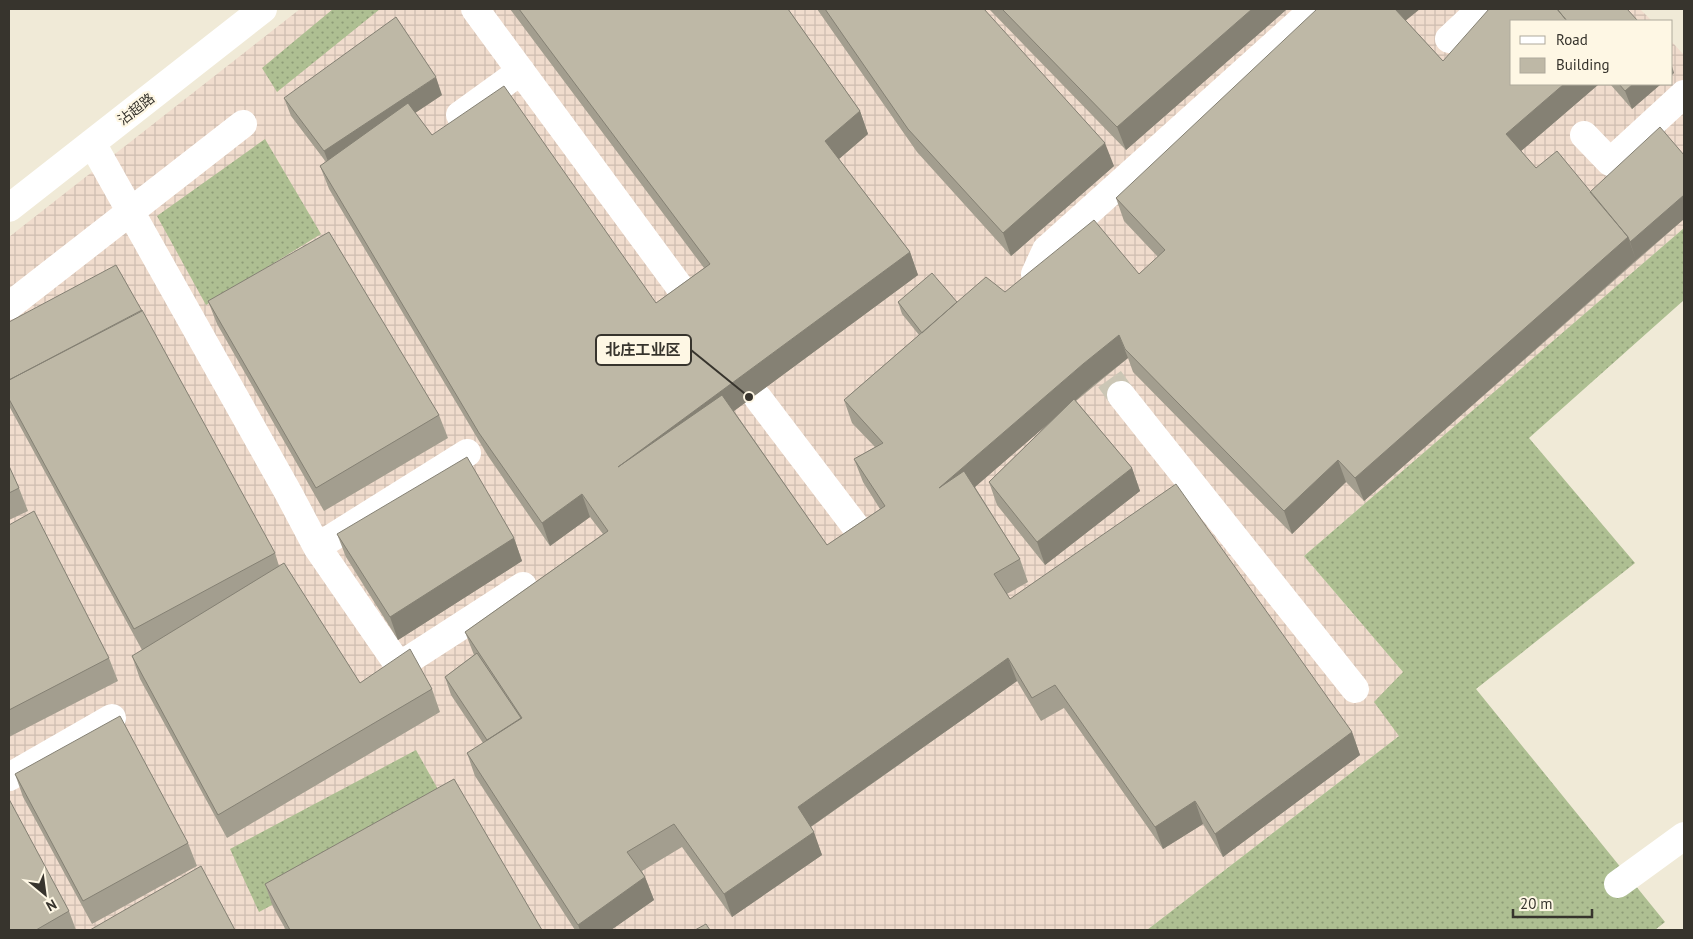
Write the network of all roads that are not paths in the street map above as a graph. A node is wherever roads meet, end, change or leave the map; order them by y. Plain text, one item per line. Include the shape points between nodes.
1 (263, 9) edge
2 (475, 9) edge
3 (1314, 9) edge
4 (1481, 9) edge
5 (1449, 39) dead end
6 (521, 71) junction
7 (1684, 94) edge
8 (460, 115) edge
9 (243, 124) dead end
10 (1584, 135) dead end
11 (92, 143) junction
12 (9, 208) edge
13 (130, 212) junction
14 (1035, 274) edge
15 (687, 297) edge
16 (9, 306) edge
17 (1121, 395) tunnel mouth
18 (758, 398) dead end
19 (466, 453) dead end
20 (862, 535) edge
21 (317, 547) junction
22 (523, 586) dead end
23 (1355, 689) dead end
24 (112, 718) edge
25 (9, 777) edge
26 (1684, 836) edge
27 (1618, 884) dead end

1 - 11 street, 沾超路
2 - 6 street
3 - 14 street via 1046,250
4 - 5 street
6 - 8 street
6 - 15 street
7 - 10 street via 1610,162
9 - 13 street
11 - 12 street, 沾超路
11 - 13 street
13 - 16 street
13 - 21 street
17 - 23 street
18 - 20 street
19 - 21 street
21 - 22 street via 399,666
24 - 25 street
26 - 27 street

